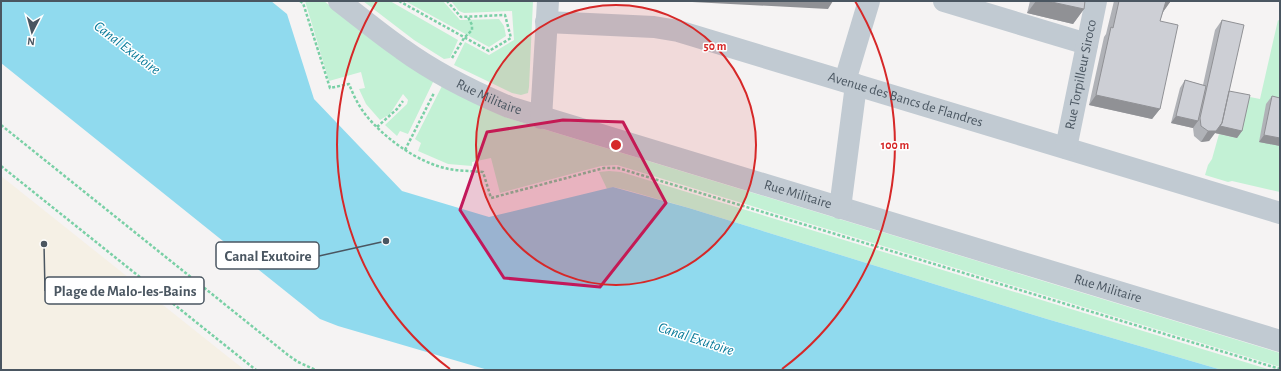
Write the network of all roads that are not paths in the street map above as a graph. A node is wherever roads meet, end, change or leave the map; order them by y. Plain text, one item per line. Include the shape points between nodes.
1 (339, 1) edge
2 (869, 1) edge
3 (944, 1) edge
4 (1096, 1) edge
5 (547, 12) edge
6 (1087, 44) junction
7 (851, 83) junction
8 (541, 118) junction
9 (1066, 148) junction
10 (840, 208) junction
11 (1280, 213) edge
12 (1280, 341) edge

1 - 8 street, Rue Militaire via 401,49 447,67 505,106
2 - 7 street
3 - 6 street
4 - 6 street, Rue Torpilleur Siroco
5 - 7 street, Avenue des Bancs de Flandres via 692,35
5 - 8 street
6 - 9 street, Rue Torpilleur Siroco
7 - 9 street, Avenue des Bancs de Flandres
7 - 10 street
8 - 10 street, Rue Militaire
9 - 11 street, Avenue des Bancs de Flandres
10 - 12 street, Rue Militaire

